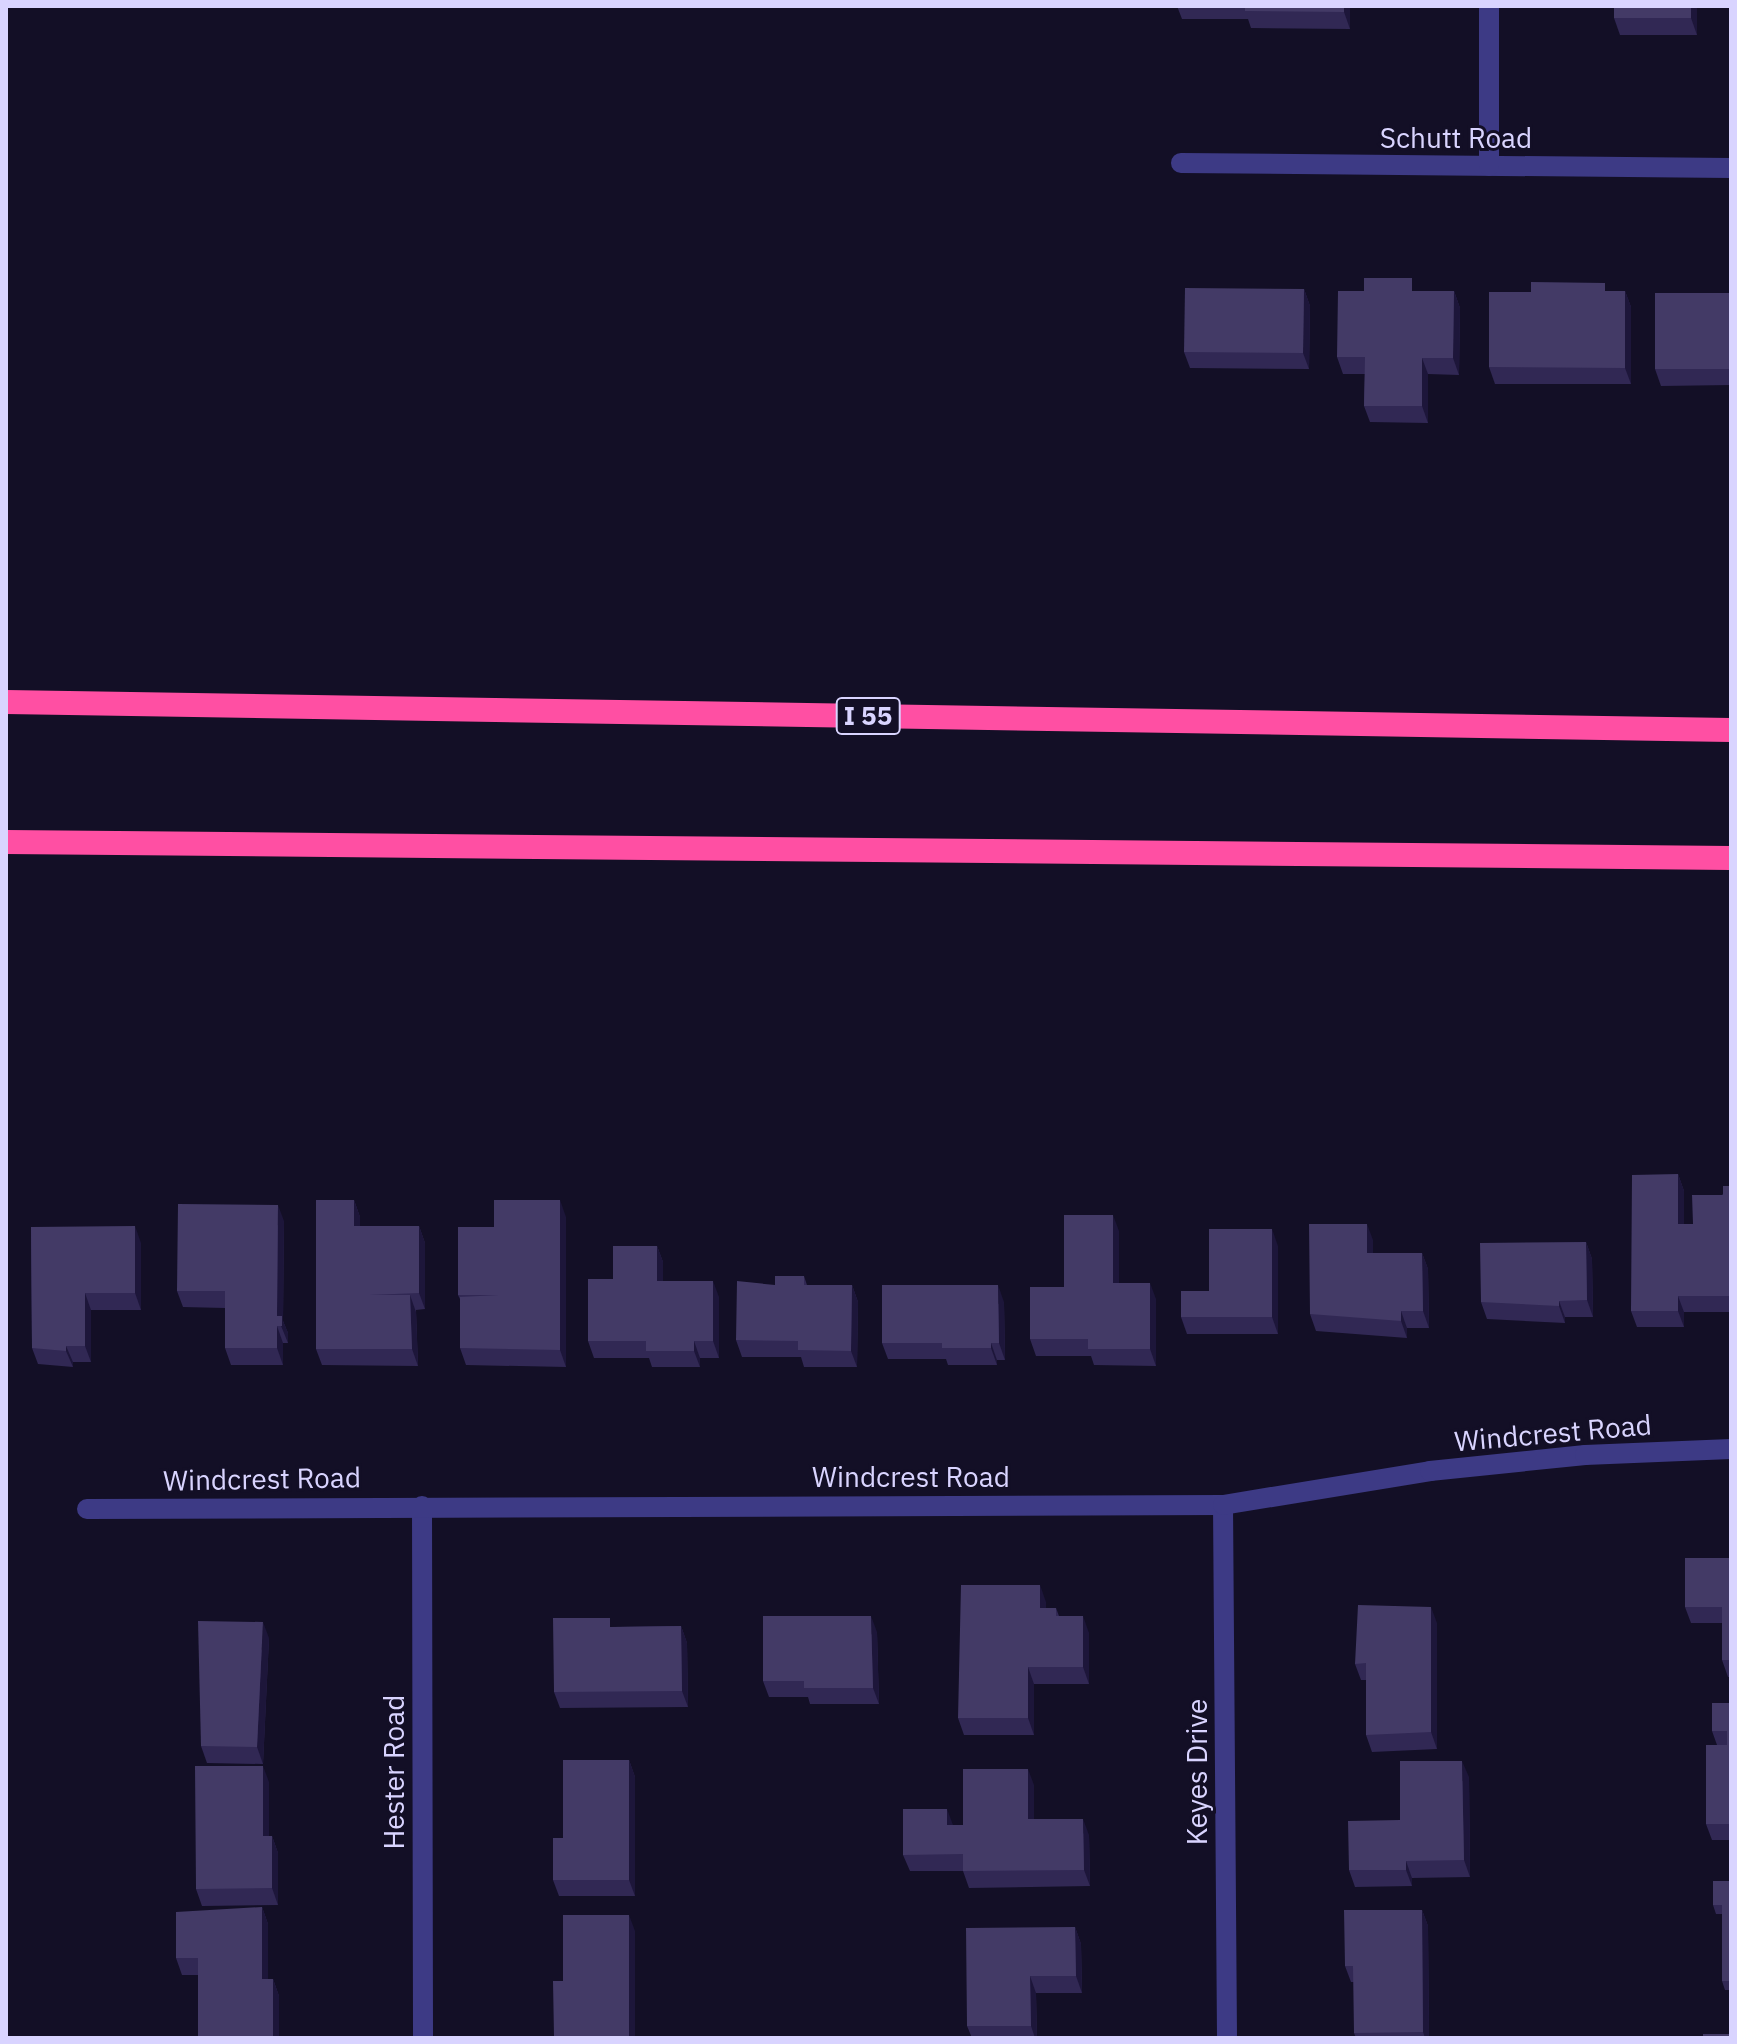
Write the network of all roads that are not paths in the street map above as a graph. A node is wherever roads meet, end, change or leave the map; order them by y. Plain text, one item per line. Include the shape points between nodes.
1 (1489, 6) edge
2 (1181, 163) dead end
3 (1489, 166) junction
4 (1731, 168) edge
5 (6, 702) edge
6 (1731, 730) edge
7 (6, 842) edge
8 (1731, 858) edge
9 (1731, 1449) edge
10 (1223, 1505) junction
11 (422, 1506) junction
12 (87, 1509) dead end
13 (423, 2038) edge
14 (1227, 2038) edge

1 - 3 street
2 - 3 street, Schutt Road
3 - 4 street, Schutt Road
5 - 6 highway, I 55
7 - 8 highway
9 - 10 street, Windcrest Road via 1585,1455 1430,1471
10 - 11 street, Windcrest Road
10 - 14 street, Keyes Drive
11 - 12 street, Windcrest Road
11 - 13 street, Hester Road

